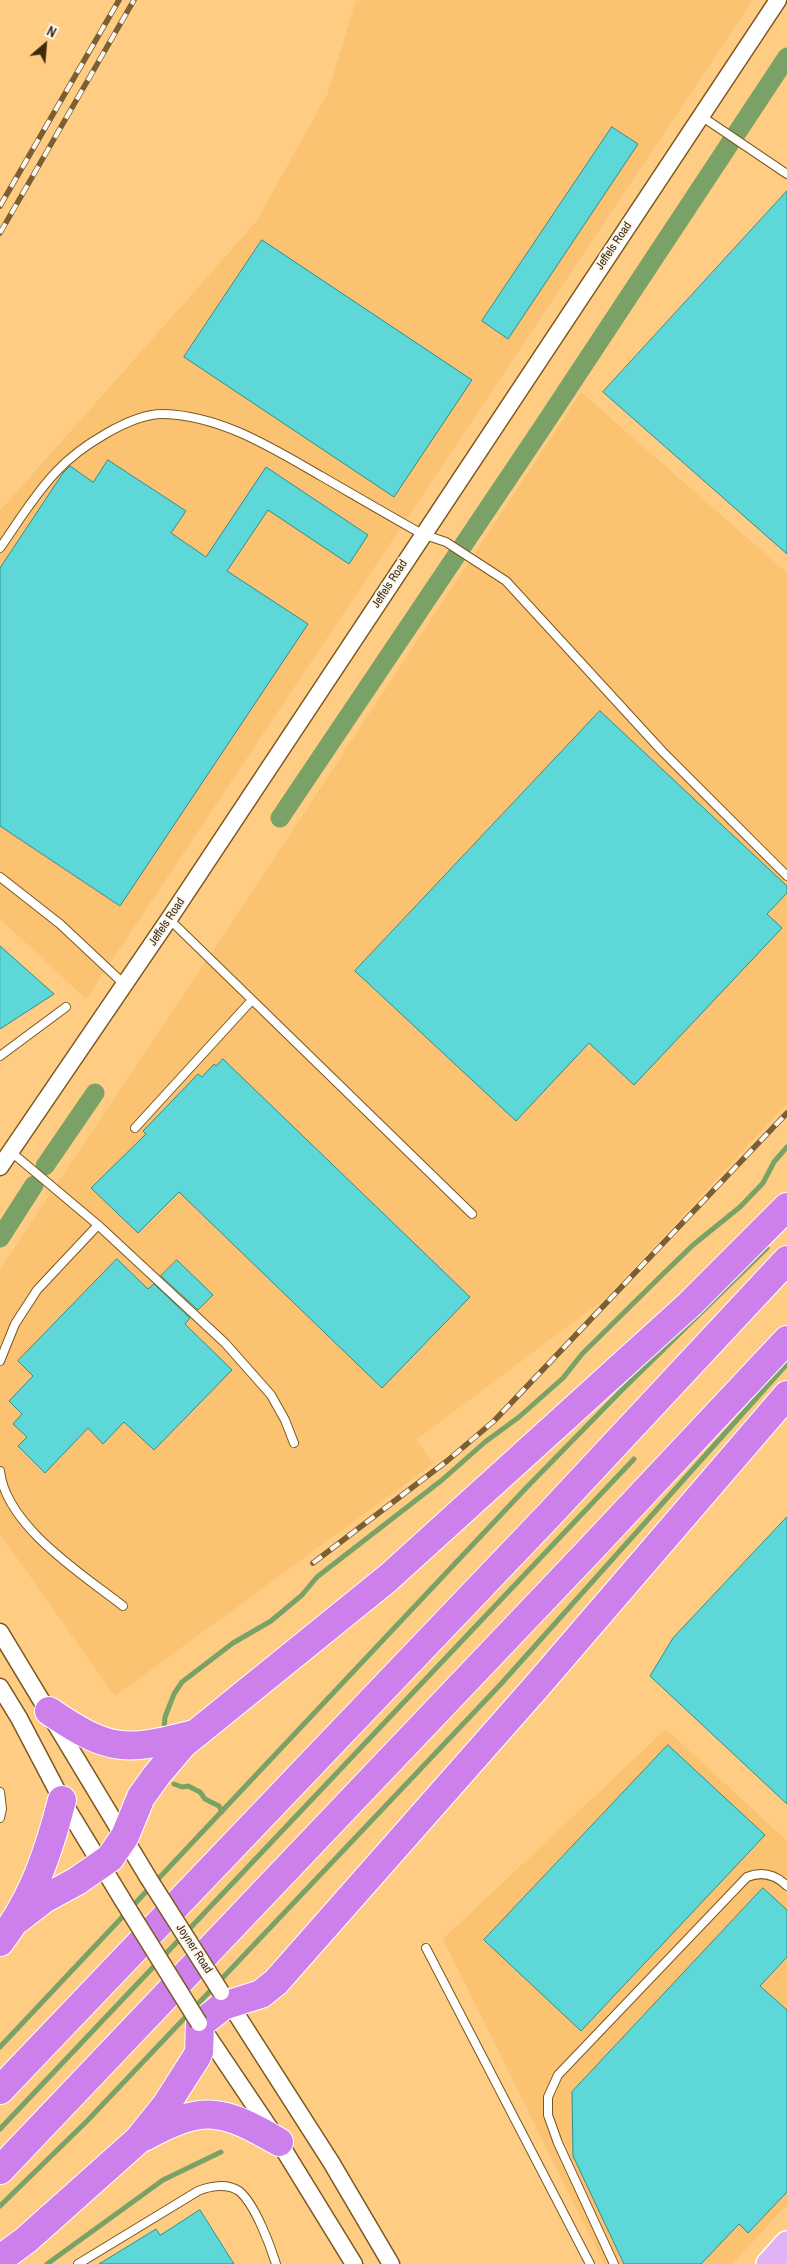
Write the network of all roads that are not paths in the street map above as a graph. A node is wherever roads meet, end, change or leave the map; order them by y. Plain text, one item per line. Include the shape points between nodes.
1 (780, 0) edge
2 (787, 4) edge
3 (701, 116) junction
4 (787, 174) edge
5 (422, 534) junction
6 (0, 548) edge
7 (787, 876) edge
8 (0, 877) edge
9 (169, 919) junction
10 (124, 984) junction
11 (252, 1000) junction
12 (66, 1007) dead end
13 (0, 1056) edge
14 (135, 1128) dead end
15 (10, 1151) junction
16 (0, 1167) edge
17 (787, 1207) edge
18 (472, 1214) dead end
19 (98, 1225) junction
20 (787, 1260) edge
21 (787, 1340) edge
22 (0, 1361) edge
23 (787, 1395) edge
24 (294, 1442) dead end
25 (0, 1471) edge
26 (123, 1606) dead end
27 (0, 1632) edge
28 (0, 1687) edge
29 (49, 1711) junction
30 (194, 1734) junction
31 (0, 1792) edge
32 (62, 1800) junction
33 (0, 1818) edge
34 (125, 1836) junction
35 (100, 1866) junction
36 (787, 1886) edge
37 (17, 1920) junction
38 (0, 1942) edge
39 (426, 1948) dead end
40 (225, 1998) junction
41 (200, 2024) junction
42 (0, 2090) edge
43 (138, 2140) junction
44 (279, 2142) junction
45 (0, 2170) edge
46 (787, 2244) edge
47 (0, 2258) edge
48 (78, 2264) edge
49 (276, 2264) edge
50 (354, 2264) edge
51 (391, 2264) edge
52 (590, 2264) edge
53 (614, 2264) edge
54 (769, 2264) edge

1 - 2 lane
1 - 3 street, Jeffels Road
3 - 4 lane
3 - 5 street, Jeffels Road
5 - 6 lane via 242,433 200,418 162,414 112,430 65,463 36,496
5 - 7 lane via 446,542 506,582 662,751
5 - 9 street, Jeffels Road
8 - 10 lane via 60,924
9 - 10 street, Jeffels Road
9 - 11 lane
10 - 15 street, Jeffels Road
11 - 14 lane
11 - 18 lane
12 - 13 lane
15 - 16 street, Jeffels Road
15 - 19 lane
17 - 30 highway via 690,1304 388,1578
19 - 22 lane via 37,1290 15,1324
19 - 24 lane via 252,1371 271,1395
20 - 42 highway via 543,1521
21 - 45 highway
23 - 40 highway via 531,1693 276,1982 261,1994
25 - 26 lane via 10,1503 24,1522 48,1546
27 - 29 street, Joyner Road
28 - 32 street
29 - 30 highway via 79,1732 123,1746 146,1746
29 - 34 street, Joyner Road
30 - 34 highway via 141,1797
31 - 33 lane
32 - 35 street
32 - 37 highway via 45,1860
34 - 35 highway
34 - 40 street, Joyner Road, bridge
35 - 37 highway via 44,1899
35 - 41 street, bridge
36 - 53 lane via 768,1874 757,1873 747,1877 558,2075 552,2086 548,2115
37 - 38 highway
39 - 52 lane
40 - 41 highway
40 - 51 street, Joyner Road via 331,2162
41 - 43 highway via 196,2058 166,2105
41 - 44 street
43 - 44 highway via 180,2120 210,2113 231,2117
43 - 47 highway via 26,2240
44 - 50 street
46 - 54 main road
48 - 49 lane via 208,2186 239,2192 267,2236

